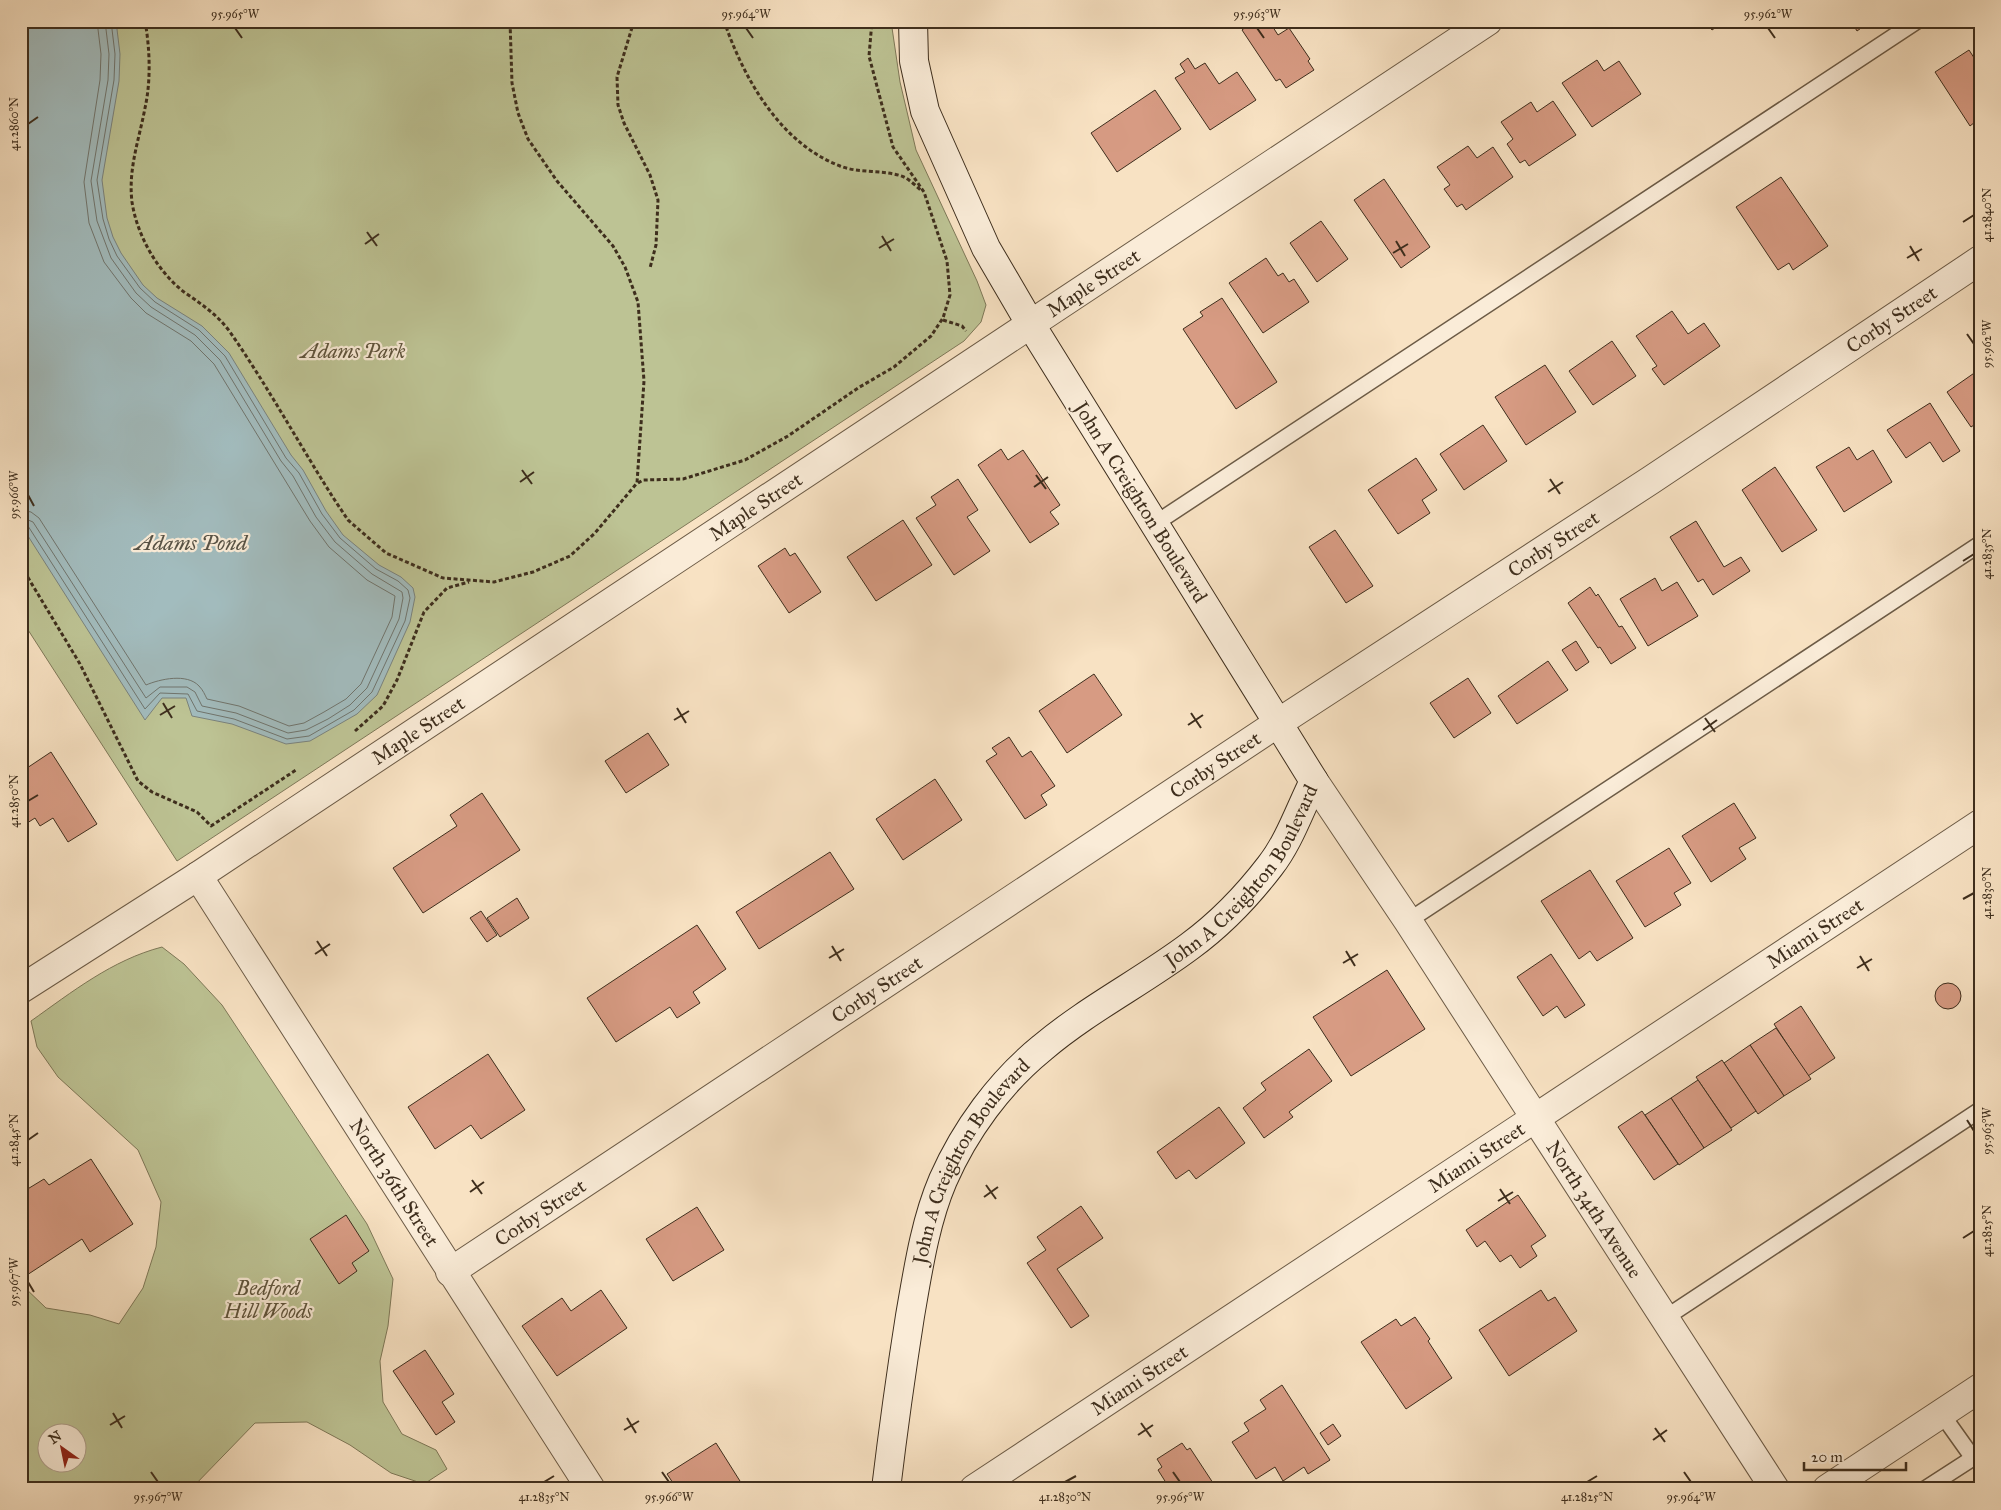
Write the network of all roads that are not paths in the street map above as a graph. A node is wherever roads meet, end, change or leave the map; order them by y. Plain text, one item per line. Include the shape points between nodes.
1 (913, 21) edge
2 (1488, 21) edge
3 (1918, 21) edge
4 (1980, 260) edge
5 (1031, 325) junction
6 (1156, 523) junction
7 (1980, 544) edge
8 (1278, 723) junction
9 (1314, 781) junction
10 (1980, 824) edge
11 (198, 876) junction
12 (1408, 921) junction
13 (21, 990) edge
14 (1980, 1110) edge
15 (1536, 1118) junction
16 (450, 1272) junction
17 (1665, 1318) junction
18 (1980, 1388) edge
19 (1941, 1414) junction
20 (1976, 1455) edge
21 (590, 1489) edge
22 (886, 1489) edge
23 (974, 1489) edge
24 (1775, 1489) edge
25 (1827, 1489) edge
26 (1925, 1489) edge

1 - 5 street, John A Creighton Boulevard via 914,61 926,111 986,248
2 - 5 street, Maple Street
3 - 6 lane
4 - 8 street, Corby Street via 1651,480
5 - 6 street, John A Creighton Boulevard
5 - 11 street, Maple Street
6 - 8 street, John A Creighton Boulevard
7 - 12 lane
8 - 9 street, John A Creighton Boulevard
8 - 16 street, Corby Street
9 - 12 street, North 34th Avenue
9 - 22 street, John A Creighton Boulevard via 1278,854 1239,904 1190,946 1041,1049 997,1092 976,1121 944,1178 932,1210 915,1284
10 - 15 street, Miami Street
11 - 13 street, Maple Street
11 - 16 street, North 36th Street
12 - 15 street, North 34th Avenue
14 - 17 lane
15 - 17 street, North 34th Avenue
15 - 23 street, Miami Street
16 - 21 street, North 36th Street
17 - 24 street, North 34th Avenue
18 - 19 street
19 - 20 lane
19 - 25 street
20 - 26 lane

